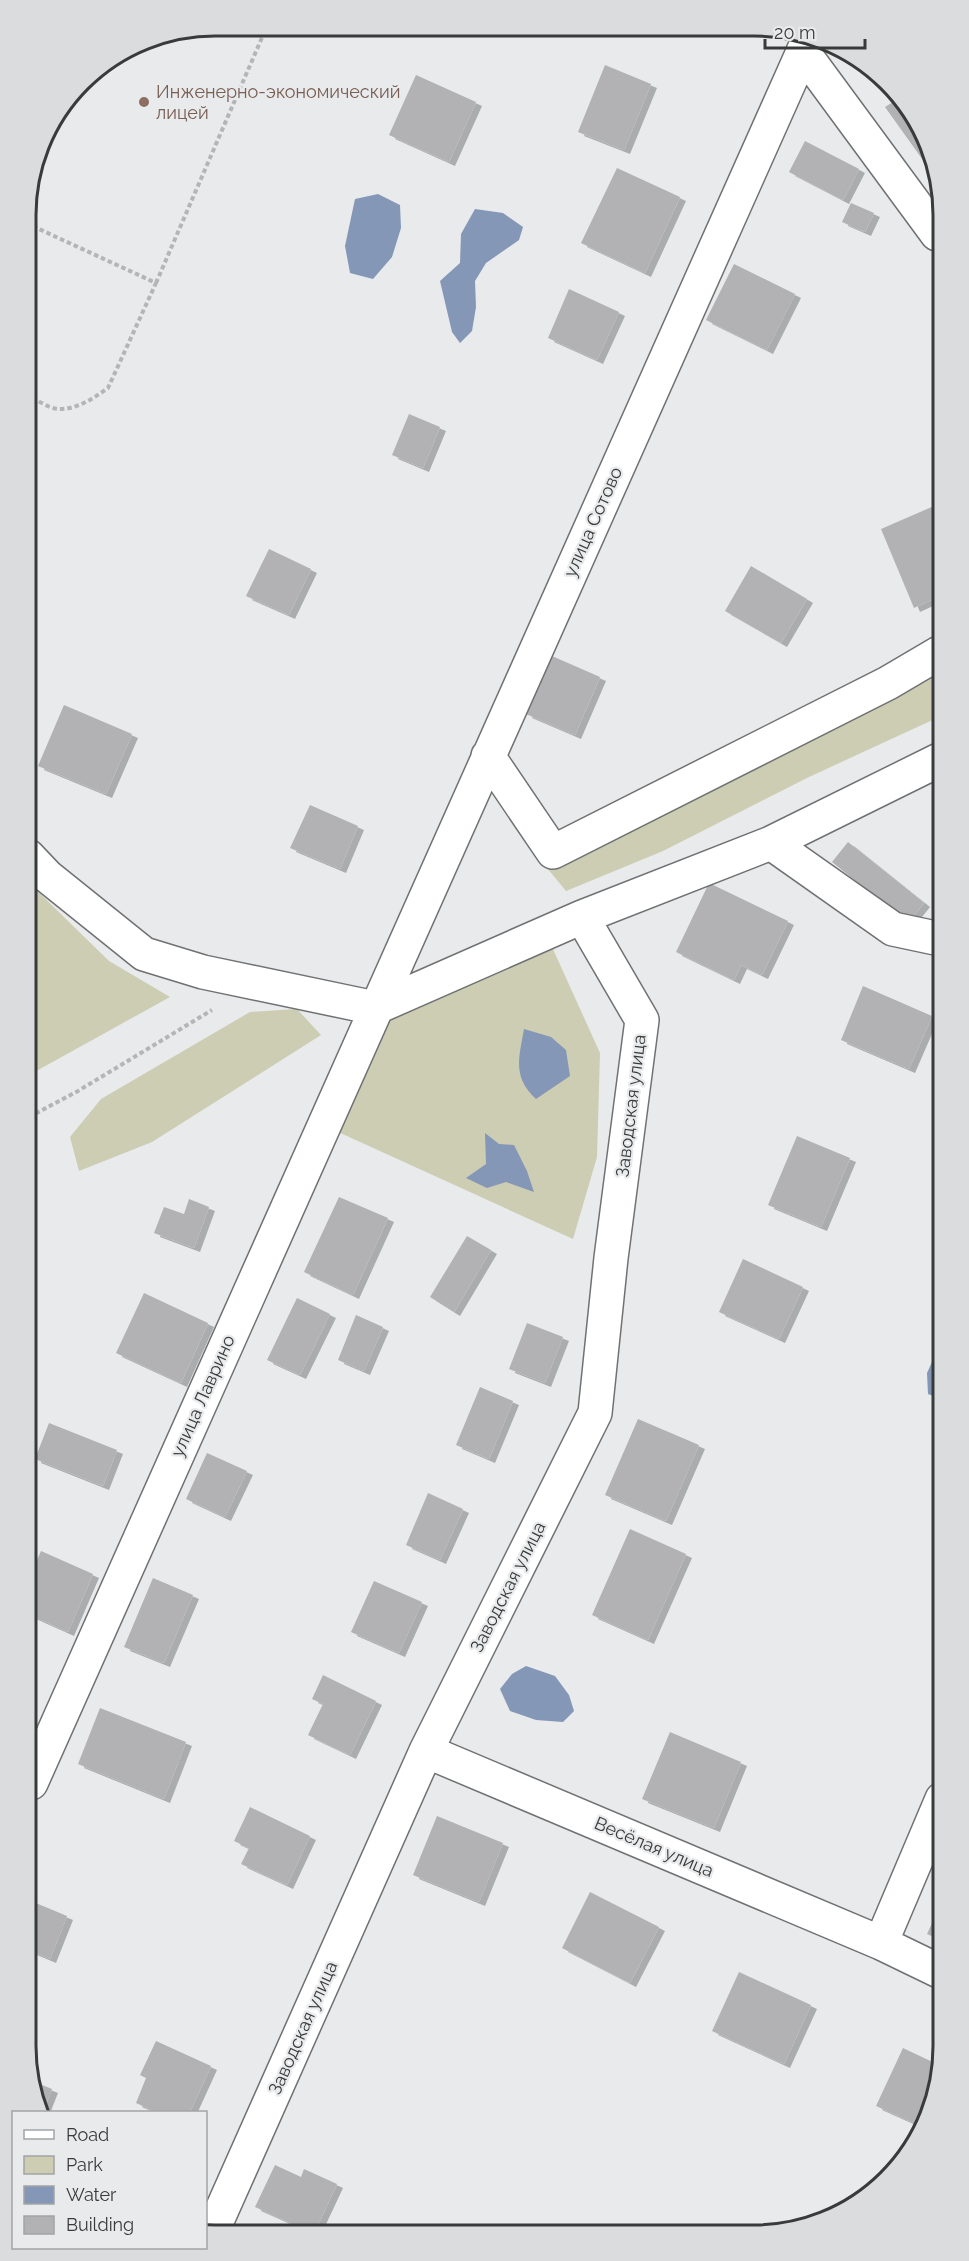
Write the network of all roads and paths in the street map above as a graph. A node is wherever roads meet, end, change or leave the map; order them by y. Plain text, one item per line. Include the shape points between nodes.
1 (263, 36) edge
2 (806, 44) edge
3 (36, 228) edge
4 (933, 228) edge
5 (156, 283) junction
6 (36, 399) edge
7 (933, 657) edge
8 (488, 756) junction
9 (933, 763) edge
10 (771, 843) junction
11 (36, 864) edge
12 (582, 917) junction
13 (933, 937) edge
14 (257, 983) junction
15 (375, 1008) junction
16 (36, 1113) edge
17 (426, 1751) junction
18 (36, 1772) edge
19 (933, 1820) edge
20 (881, 1943) junction
21 (933, 1968) edge
22 (215, 2225) edge

1 - 5 path
2 - 4 street
2 - 8 street, улица Сотово
3 - 5 path
5 - 6 path via 108,388 77,405 57,409
7 - 8 street via 553,852
8 - 15 street, улица Сотово
9 - 10 street
10 - 12 street
10 - 13 street via 894,929
11 - 14 street via 144,954
12 - 15 street
12 - 17 street, Заводская улица via 642,1020 595,1413
14 - 15 street
14 - 16 path
15 - 18 street, улица Лаврино
17 - 20 street, Весёлая улица
17 - 22 street, Заводская улица
19 - 20 street
20 - 21 street, Весёлая улица

